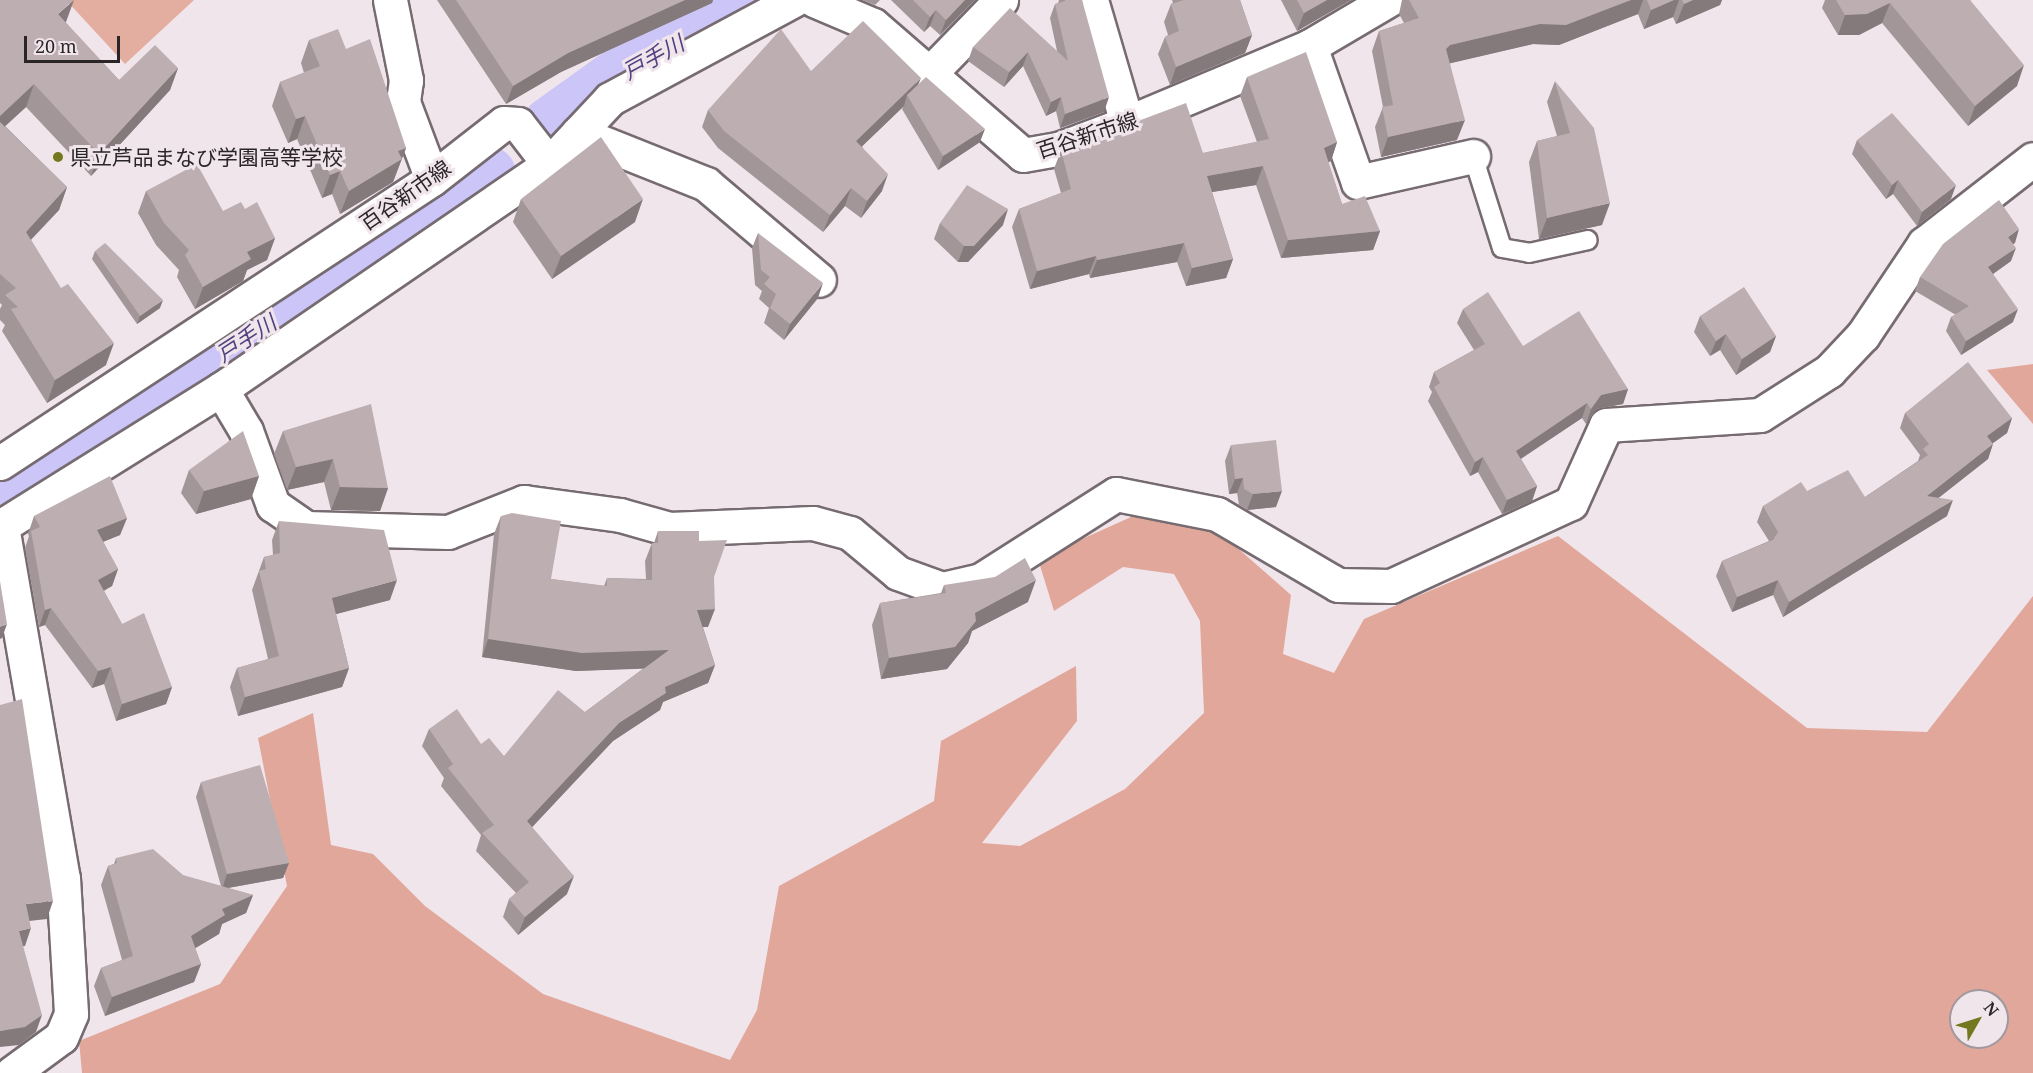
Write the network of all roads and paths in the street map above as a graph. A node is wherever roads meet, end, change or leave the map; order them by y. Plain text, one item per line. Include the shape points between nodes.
1 (390, 0) edge
2 (794, 0) edge
3 (814, 0) edge
4 (1001, 0) edge
5 (1091, 0) edge
6 (1388, 0) edge
7 (1310, 46) junction
8 (930, 73) junction
9 (1127, 123) junction
10 (578, 133) junction
11 (1473, 156) joint
12 (2033, 159) edge
13 (549, 164) junction
14 (432, 179) junction
15 (1588, 240) dead end
16 (819, 280) edge
17 (221, 389) junction
18 (0, 463) edge
19 (1, 526) edge
20 (14, 1072) edge

1 - 14 street via 406,80 404,102
2 - 10 street via 610,99
3 - 8 street, 百谷新市線 via 873,25
4 - 8 street
5 - 9 street
6 - 7 street, 百谷新市線
7 - 9 street, 百谷新市線
7 - 11 street via 1358,182
8 - 9 street, 百谷新市線 via 1023,155 1061,148
10 - 13 street
10 - 16 street via 706,184
11 - 15 lane via 1502,248 1529,253
12 - 17 street via 1924,244 1863,335 1829,371 1760,415 1606,425 1571,503 1391,586 1338,585 1217,514 1116,494 981,580 942,589 898,573 850,533 813,523 669,529 620,515 524,502 448,532 306,528 273,505 246,431
13 - 14 street, 百谷新市線 via 518,124 504,123
13 - 17 street
14 - 18 street, 百谷新市線
17 - 19 street
19 - 20 street via 63,878 71,1014 61,1037

